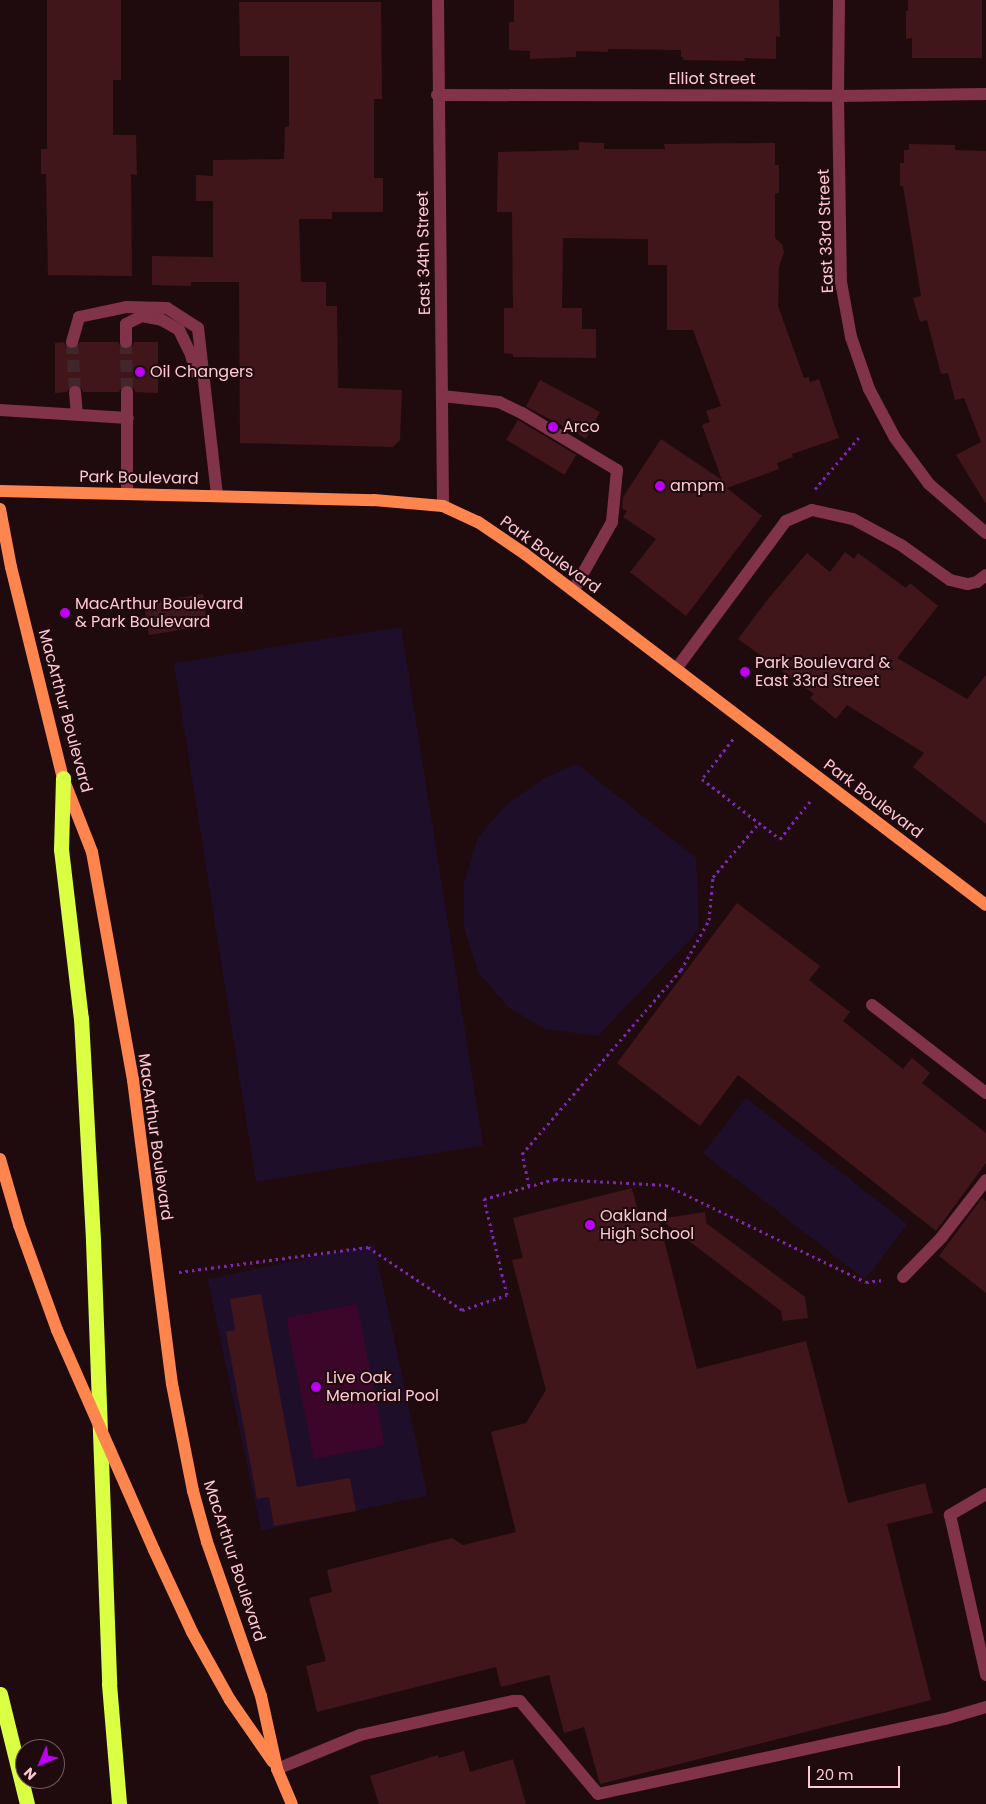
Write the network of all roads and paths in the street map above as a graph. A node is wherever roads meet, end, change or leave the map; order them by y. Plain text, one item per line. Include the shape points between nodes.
1 (438, 0) edge
2 (840, 0) edge
3 (986, 94) edge
4 (437, 95) junction
5 (838, 96) junction
6 (72, 342) tunnel mouth
7 (126, 342) tunnel mouth
8 (75, 392) tunnel mouth
9 (127, 392) tunnel mouth
10 (442, 396) junction
11 (0, 410) edge
12 (208, 413) junction
13 (77, 414) junction
14 (128, 418) junction
15 (861, 434) dead end
16 (0, 491) edge
17 (813, 491) dead end
18 (127, 494) junction
19 (217, 496) junction
20 (443, 506) junction
21 (0, 509) edge
22 (986, 532) edge
23 (986, 575) edge
24 (573, 591) junction
25 (676, 669) junction
26 (745, 722) junction
27 (62, 778) junction
28 (825, 782) junction
29 (759, 822) junction
30 (986, 905) edge
31 (872, 1005) dead end
32 (986, 1093) edge
33 (0, 1159) edge
34 (986, 1180) edge
35 (529, 1186) junction
36 (157, 1275) junction
37 (903, 1277) joint
38 (986, 1494) edge
39 (986, 1675) edge
40 (0, 1694) edge
41 (986, 1707) edge
42 (277, 1769) junction
43 (26, 1804) edge
44 (119, 1804) edge
45 (292, 1804) edge

1 - 4 street, East 34th Street
2 - 5 street, East 33rd Street
3 - 5 street, Elliot Street
4 - 5 street, Elliot Street
4 - 10 street, East 34th Street
5 - 22 street, East 33rd Street via 841,282 854,346 869,389 895,438 929,484
6 - 12 street via 79,317 126,307 167,308 198,328
7 - 12 street via 126,324 142,316 162,320 179,330 191,355
8 - 13 street
9 - 14 street
10 - 20 street, East 34th Street
10 - 24 street via 499,402 617,470 612,522
11 - 13 street
12 - 19 street
13 - 14 street
14 - 18 street
15 - 17 path
16 - 18 main road, Park Boulevard
18 - 19 main road, Park Boulevard
19 - 20 main road, Park Boulevard via 374,500
20 - 24 main road, Park Boulevard via 478,522
21 - 27 main road, MacArthur Boulevard
23 - 25 street via 968,584 950,580 901,545 853,519 812,510 786,522
24 - 25 main road, Park Boulevard
25 - 26 main road, Park Boulevard
26 - 28 main road, Park Boulevard
26 - 29 path via 702,779
27 - 36 main road, MacArthur Boulevard via 92,852 133,1080
27 - 44 highway via 61,849 81,1018 93,1241 108,1684
28 - 29 path via 780,839
28 - 30 main road, Park Boulevard
29 - 35 path via 714,877 708,920 682,970 522,1154
31 - 32 street
33 - 42 main road, MacArthur Boulevard, bridge via 57,1330 154,1550 192,1632 230,1700
34 - 37 street via 941,1238
35 - 36 path via 484,1199 507,1295 462,1310 368,1247
35 - 37 path via 555,1179 666,1185 866,1282
36 - 42 main road, MacArthur Boulevard via 172,1384 193,1491 207,1542 261,1696
38 - 39 street via 950,1515
40 - 43 highway
41 - 42 street via 935,1721 598,1794 520,1701 512,1700 360,1735
42 - 45 main road, MacArthur Boulevard

